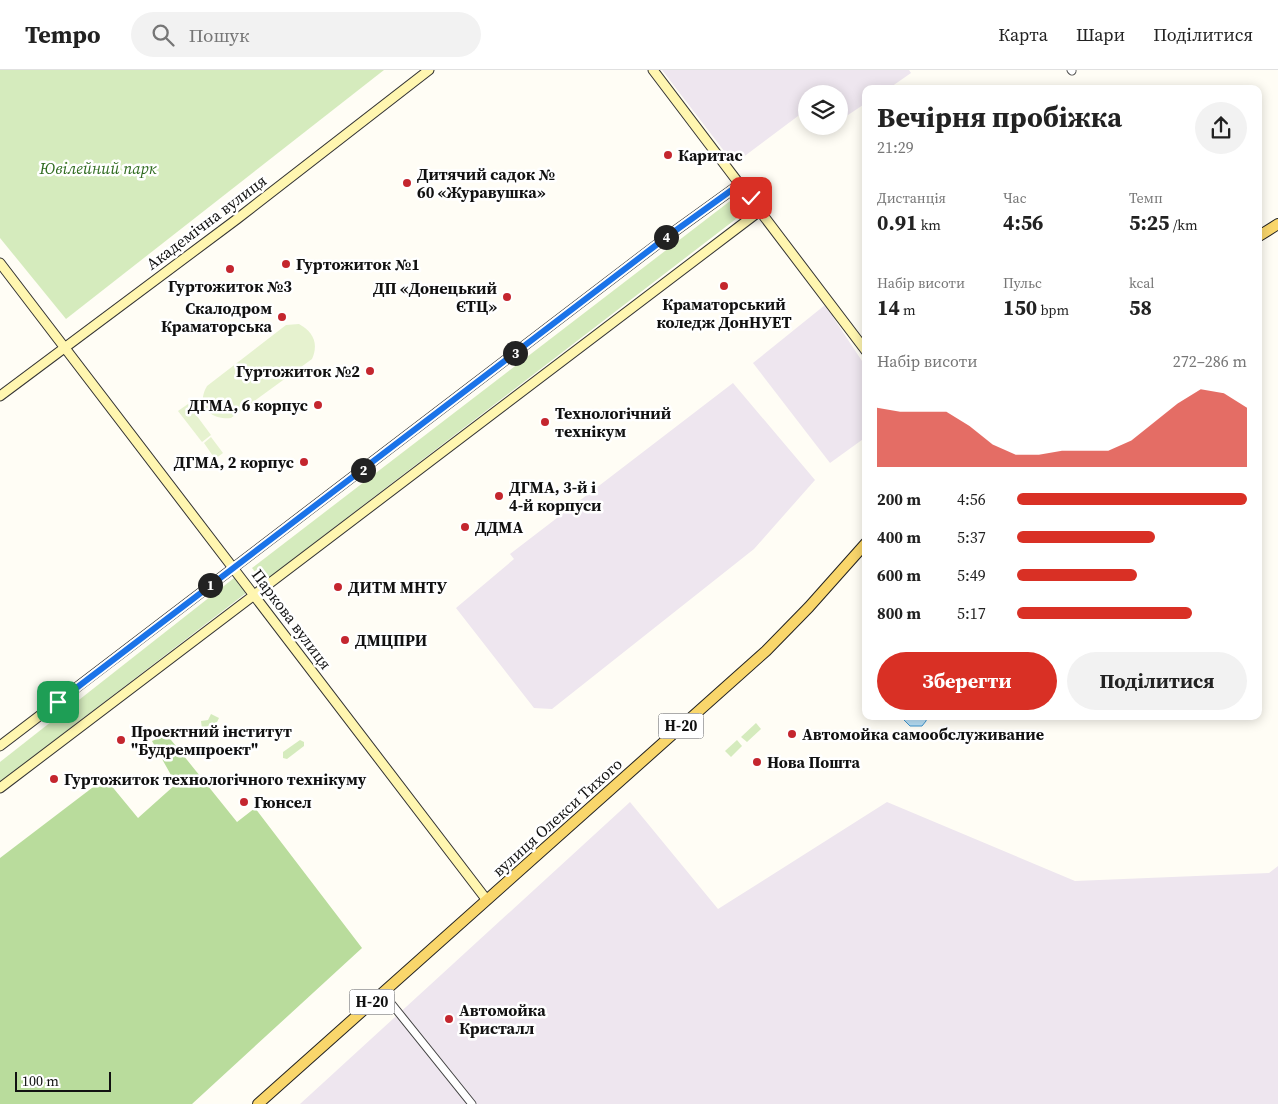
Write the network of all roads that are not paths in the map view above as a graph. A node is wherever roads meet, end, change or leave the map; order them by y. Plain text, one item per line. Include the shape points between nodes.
1 (429, 70) edge
2 (653, 70) edge
3 (740, 184) junction
4 (761, 210) junction
5 (1278, 224) edge
6 (1262, 234) edge
7 (0, 263) edge
8 (862, 346) edge
9 (64, 347) junction
10 (0, 396) edge
11 (862, 547) edge
12 (233, 567) junction
13 (255, 596) junction
14 (0, 746) edge
15 (0, 788) edge
16 (486, 899) junction
17 (382, 992) junction
18 (258, 1104) edge
19 (472, 1104) edge

1 - 9 street, Академічна вулиця via 237,219
2 - 3 street
3 - 4 street
3 - 12 street
4 - 8 street
4 - 13 street
5 - 6 main road
7 - 9 street, Паркова вулиця
9 - 10 street, Академічна вулиця
9 - 12 street, Паркова вулиця
11 - 16 main road, вулиця Олекси Тихого / Н-20 via 772,645
12 - 13 street, Паркова вулиця
12 - 14 street
13 - 15 street
13 - 16 street, Паркова вулиця
16 - 17 main road, вулиця Олекси Тихого / Н-20
17 - 18 main road, вулиця Олекси Тихого / Н-20
17 - 19 street

